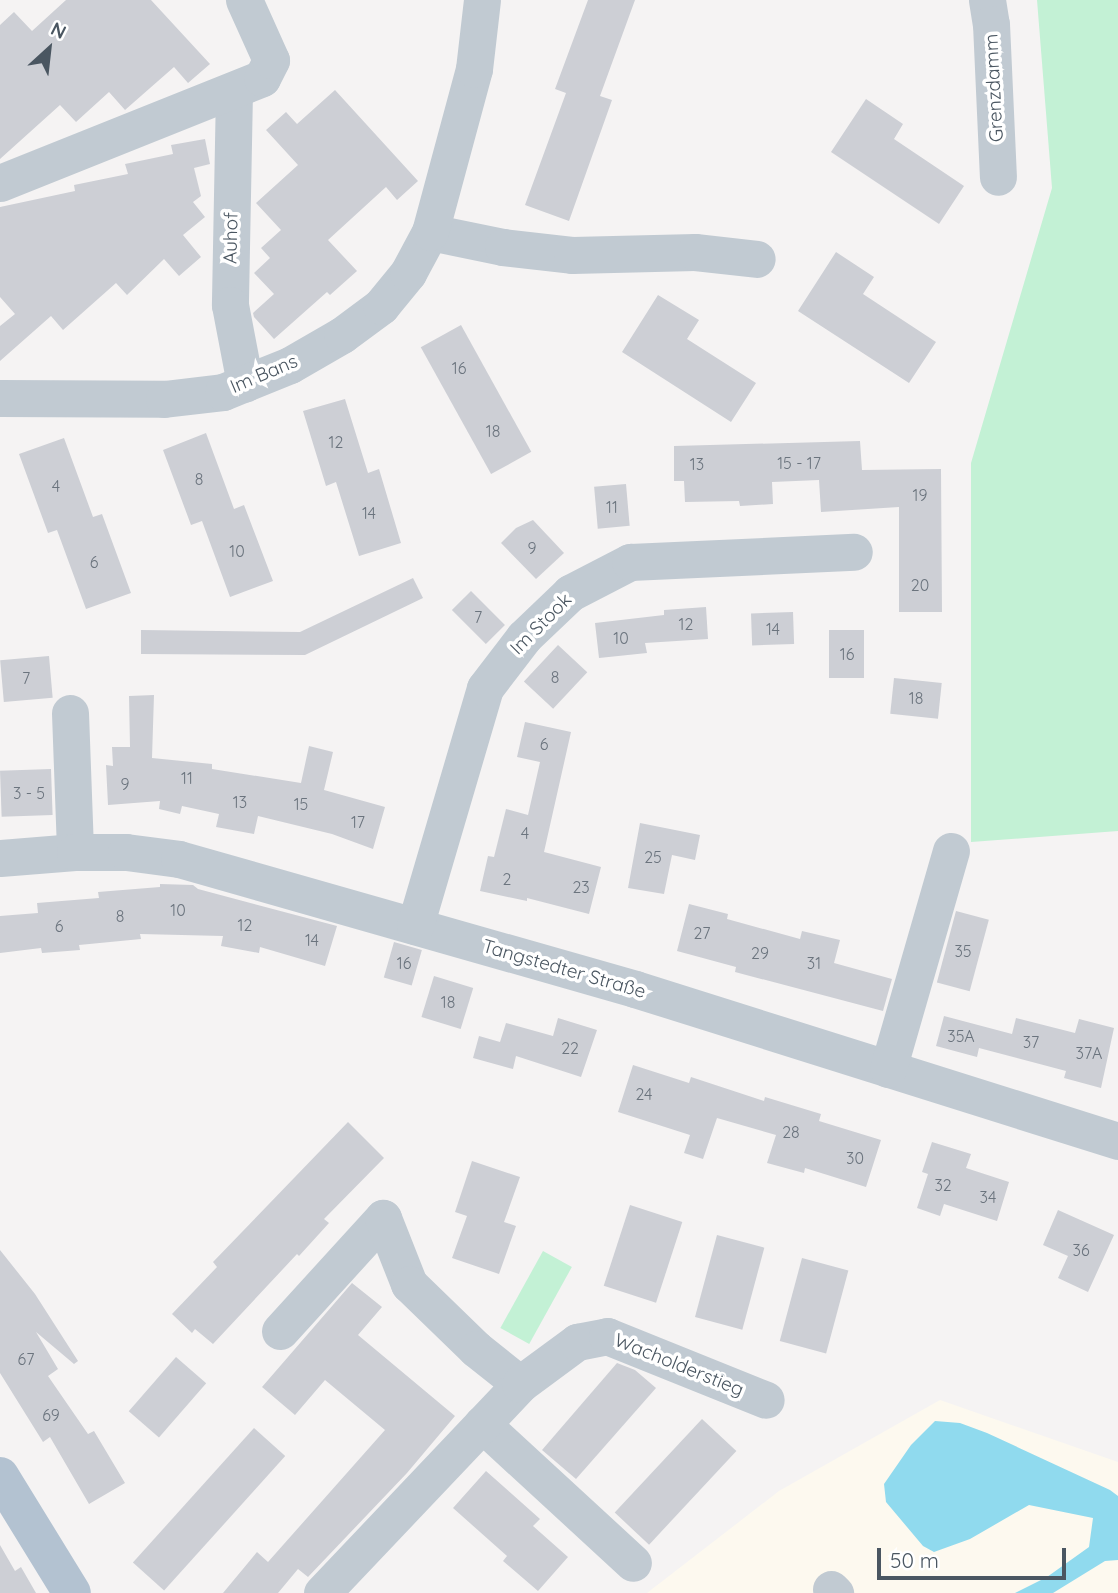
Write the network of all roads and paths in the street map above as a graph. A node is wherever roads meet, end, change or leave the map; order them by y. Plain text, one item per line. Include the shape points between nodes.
1 (244, 0) edge
2 (482, 0) edge
3 (987, 0) edge
4 (234, 91) junction
5 (998, 177) dead end
6 (0, 183) edge
7 (430, 232) junction
8 (757, 259) dead end
9 (245, 384) junction
10 (0, 398) edge
11 (854, 552) dead end
12 (70, 713) dead end
13 (951, 851) dead end
14 (75, 852) junction
15 (0, 858) edge
16 (415, 926) junction
17 (888, 1069) junction
18 (1118, 1142) edge
19 (280, 1331) dead end
20 (520, 1384) junction
21 (766, 1401) dead end
22 (482, 1424) junction
23 (0, 1478) edge
24 (633, 1563) dead end
25 (72, 1593) edge
26 (322, 1593) edge

1 - 4 street via 271,60 262,78
2 - 7 street, Im Bans via 474,69
3 - 5 street, Grenzdamm
4 - 6 street
4 - 9 street, Auhof via 230,305
7 - 8 street via 572,256 695,252
7 - 9 street, Im Bans via 408,273 381,306 290,365
9 - 10 street, Im Bans via 223,392 164,399
11 - 16 street, Im Stook via 630,562 570,593 524,637 485,688
12 - 14 street
13 - 17 street
14 - 15 street, Tangstedter Straße
14 - 16 street, Tangstedter Straße via 178,859
16 - 17 street, Tangstedter Straße
17 - 18 street, Tangstedter Straße
19 - 20 street via 383,1218 409,1284
20 - 21 street, Wacholderstieg via 577,1342 607,1336
20 - 22 street, Wacholderstieg
22 - 24 street
22 - 26 street, Wacholderstieg
23 - 25 main road

